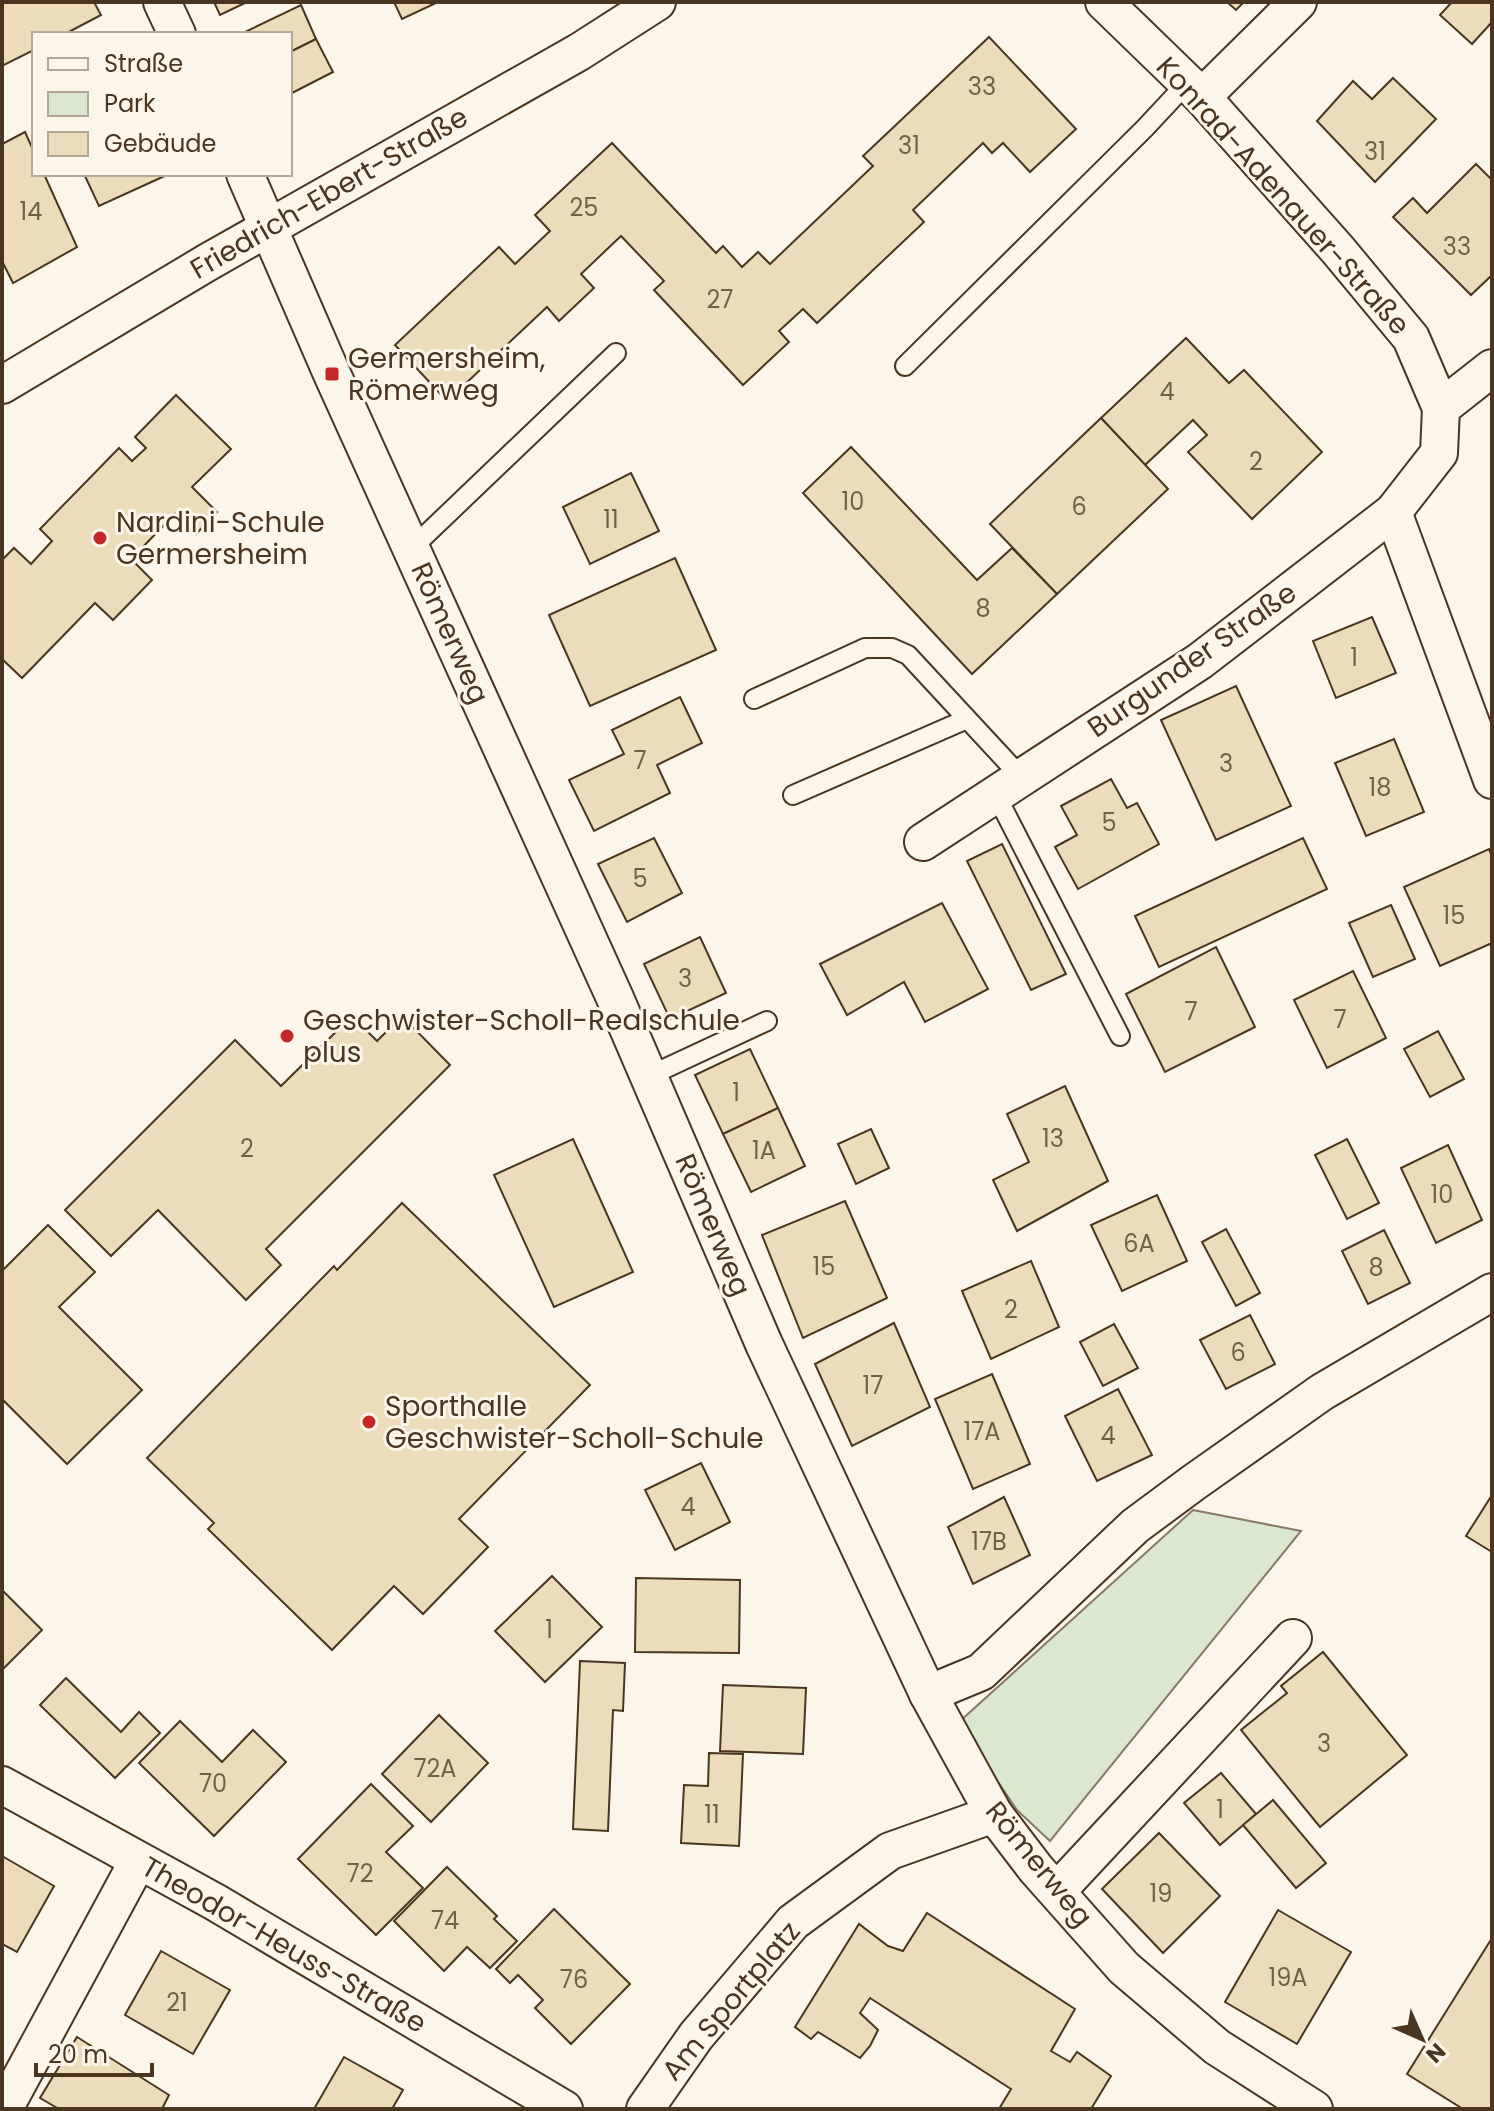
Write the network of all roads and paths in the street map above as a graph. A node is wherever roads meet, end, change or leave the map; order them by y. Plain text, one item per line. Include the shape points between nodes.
1 (162, 2) edge
2 (657, 2) edge
3 (1104, 2) edge
4 (1298, 2) edge
5 (176, 32) edge
6 (1194, 90) junction
7 (246, 176) edge
8 (268, 228) junction
9 (616, 353) dead end
10 (905, 366) dead end
11 (1492, 368) edge
12 (2, 385) edge
13 (1441, 408) junction
14 (1439, 453) joint
15 (1393, 512) junction
16 (412, 548) junction
17 (754, 699) dead end
18 (967, 719) junction
19 (1492, 780) edge
20 (1009, 786) junction
21 (793, 795) dead end
22 (923, 842) dead end
23 (767, 1021) dead end
24 (1120, 1036) dead end
25 (649, 1076) junction
26 (1492, 1292) edge
27 (1293, 1638) dead end
28 (928, 1694) junction
29 (2, 1785) edge
30 (994, 1814) junction
31 (138, 1861) junction
32 (1057, 1891) junction
33 (4, 2109) edge
34 (564, 2109) edge
35 (645, 2109) edge
36 (1314, 2109) edge

1 - 5 street
2 - 8 street, Friedrich-Ebert-Straße via 579,52
3 - 6 street, Konrad-Adenauer-Straße
4 - 6 street
6 - 10 lane via 1145,128
6 - 13 street, Konrad-Adenauer-Straße via 1411,338
7 - 8 street, Römerweg
8 - 12 street, Friedrich-Ebert-Straße
8 - 16 street, Römerweg
9 - 16 lane
11 - 13 street
13 - 14 street, Konrad-Adenauer-Straße
14 - 15 street, Burgunder Straße
15 - 19 street
15 - 20 street, Burgunder Straße via 1200,661
16 - 25 street, Römerweg
17 - 18 lane via 865,648 892,648 908,655
18 - 20 lane
18 - 21 lane
20 - 22 street, Burgunder Straße
20 - 24 lane
23 - 25 lane
25 - 28 street, Römerweg via 764,1344
26 - 28 street via 1322,1392 1206,1473 1135,1526 981,1672
27 - 32 street
28 - 30 street, Römerweg
29 - 31 street, Theodor-Heuss-Straße
30 - 32 street, Römerweg
30 - 35 street, Am Sportplatz via 890,1851 793,1922 696,2036
31 - 33 street
31 - 34 street, Theodor-Heuss-Straße
32 - 36 street, Römerweg via 1124,1968 1217,2047

